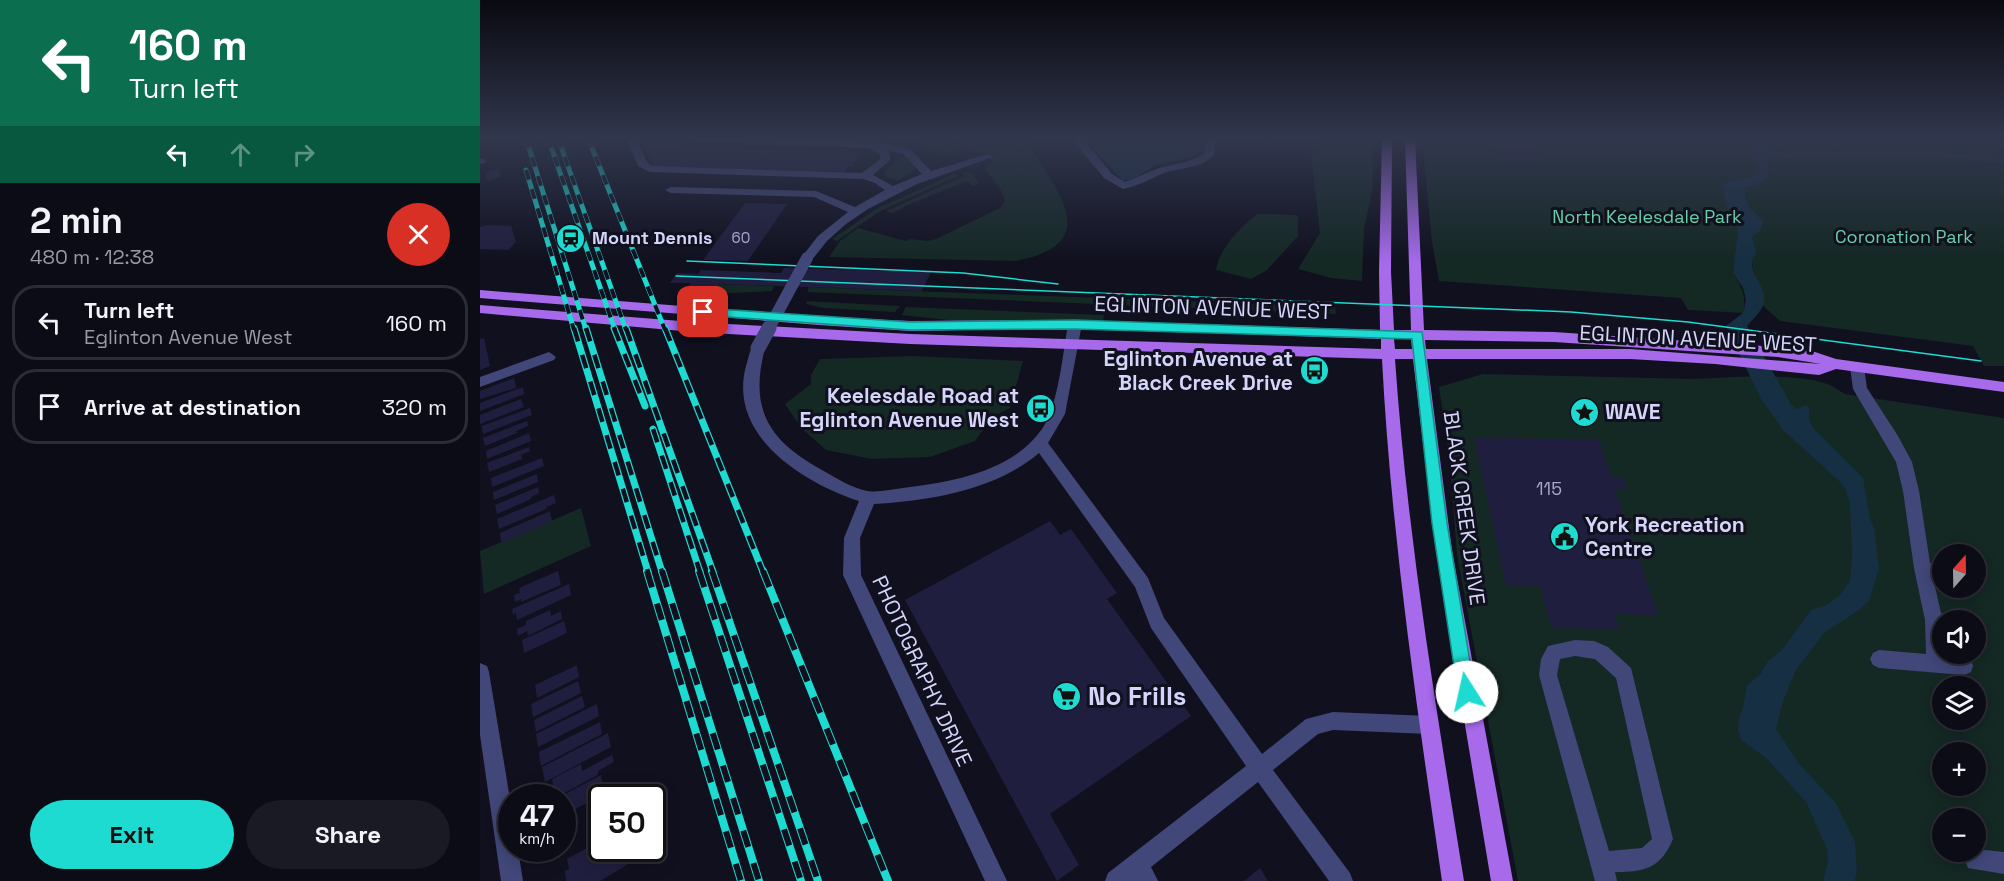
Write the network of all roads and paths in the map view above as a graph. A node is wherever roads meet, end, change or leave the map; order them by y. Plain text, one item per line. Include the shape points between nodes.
1 (873, 179) edge
2 (922, 179) edge
3 (1113, 179) edge
4 (1146, 179) edge
5 (1387, 179) edge
6 (1412, 179) edge
7 (671, 190) dead end
8 (893, 191) junction
9 (855, 212) junction
10 (480, 294) edge
11 (480, 309) edge
12 (1075, 324) junction
13 (1387, 335) junction
14 (1418, 335) junction
15 (1071, 345) junction
16 (1389, 354) junction
17 (1419, 354) junction
18 (549, 357) dead end
19 (1781, 358) junction
20 (1857, 367) junction
21 (480, 382) edge
22 (2004, 387) edge
23 (1040, 442) junction
24 (869, 497) junction
25 (1922, 568) junction
26 (1932, 570) edge
27 (1935, 610) edge
28 (1879, 659) dead end
29 (1932, 663) edge
30 (1945, 664) edge
31 (1964, 666) dead end
32 (480, 672) edge
33 (1429, 725) junction
34 (1258, 767) junction
35 (1986, 861) edge
36 (2004, 863) edge
37 (1603, 872) edge
38 (1142, 873) edge
39 (512, 881) edge
40 (996, 881) edge
41 (1116, 881) edge
42 (1342, 881) edge
43 (1453, 881) edge
44 (1502, 881) edge

1 - 8 street
2 - 8 street
3 - 4 street via 1123,186
5 - 13 main road
6 - 14 main road, BLACK CREEK DRIVE
7 - 9 street via 816,194
8 - 9 street
9 - 24 street, bridge via 820,239 807,258 758,348 750,381 755,416 775,445 802,467
10 - 12 main road, EGLINTON AVENUE WEST via 842,322 950,327
11 - 15 main road, EGLINTON AVENUE WEST via 793,333
12 - 13 main road, EGLINTON AVENUE WEST
12 - 15 street
13 - 14 main road, EGLINTON AVENUE WEST
13 - 16 main road
14 - 17 main road, BLACK CREEK DRIVE
14 - 19 main road, EGLINTON AVENUE WEST via 1554,337 1704,346
15 - 16 main road, EGLINTON AVENUE WEST
15 - 23 street via 1058,414
16 - 17 main road, EGLINTON AVENUE WEST
16 - 33 main road via 1398,484
17 - 19 main road, EGLINTON AVENUE WEST
17 - 44 main road, BLACK CREEK DRIVE via 1449,586
18 - 21 street
19 - 20 main road, EGLINTON AVENUE WEST via 1819,370 1835,363
20 - 22 main road, EGLINTON AVENUE WEST
20 - 25 street via 1860,389 1904,462
23 - 24 street via 1017,461 988,475 934,490
23 - 34 street via 1142,583 1159,626
24 - 40 street, PHOTOGRAPHY DRIVE via 852,538 852,576
25 - 26 street
25 - 27 street
28 - 29 street
30 - 31 street
32 - 39 street
33 - 34 street via 1323,722
33 - 43 main road
34 - 38 street
34 - 42 street
35 - 36 street
37 - 37 street via 1651,857 1661,849 1664,839 1624,674 1603,653 1584,648 1564,649 1554,652 1548,675
38 - 41 street

